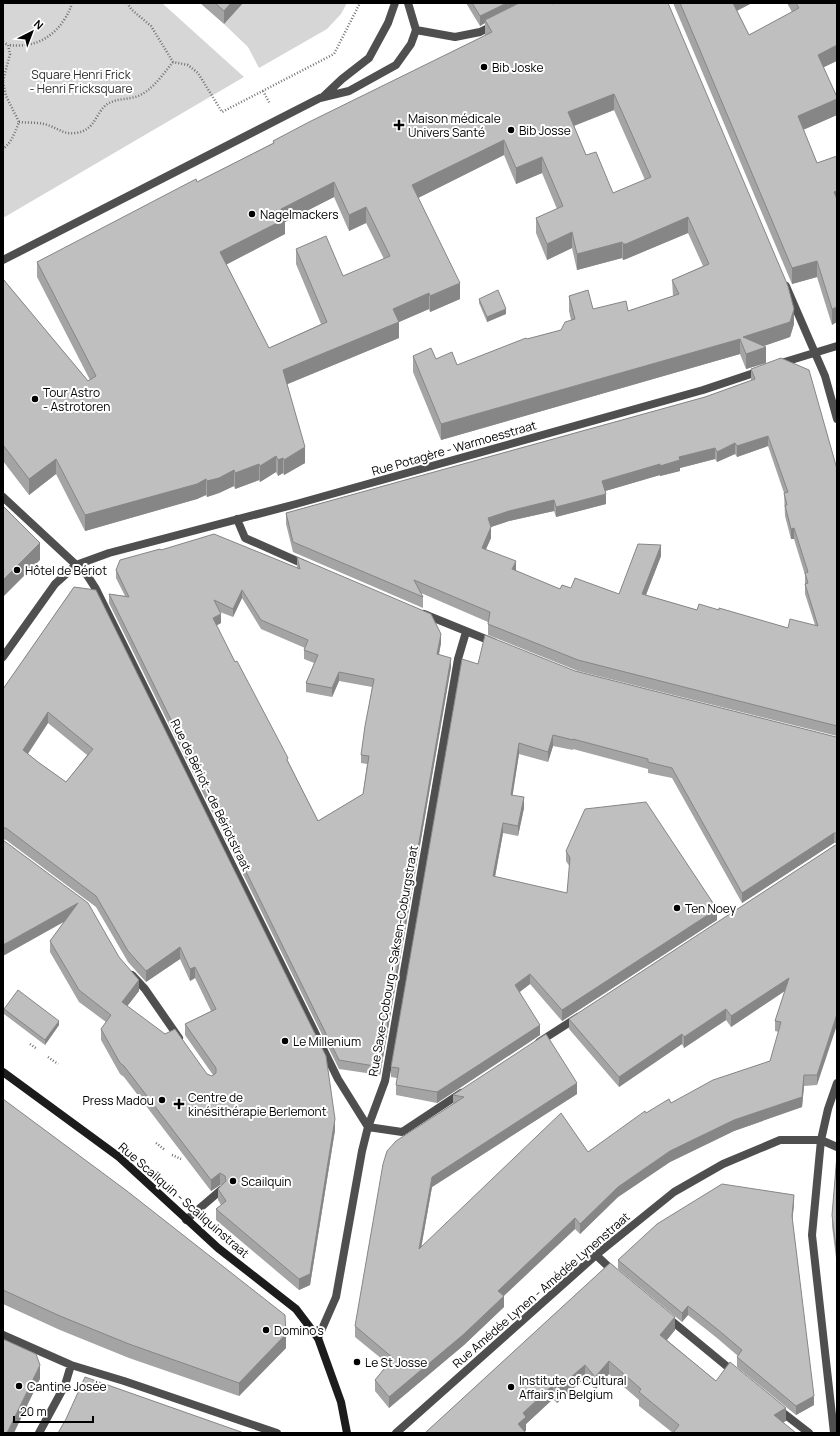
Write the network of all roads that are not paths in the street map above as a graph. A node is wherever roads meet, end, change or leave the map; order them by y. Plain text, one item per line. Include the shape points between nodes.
1 (395, 3) edge
2 (408, 3) edge
3 (500, 22) edge
4 (416, 30) junction
5 (320, 98) junction
6 (3, 260) edge
7 (782, 275) edge
8 (837, 346) edge
9 (815, 353) junction
10 (837, 419) edge
11 (3, 496) edge
12 (237, 519) junction
13 (76, 565) junction
14 (314, 568) edge
15 (416, 611) edge
16 (466, 632) junction
17 (503, 647) edge
18 (3, 657) edge
19 (128, 970) edge
20 (586, 1011) edge
21 (184, 1045) edge
22 (534, 1046) edge
23 (3, 1072) edge
24 (837, 1083) edge
25 (468, 1089) edge
26 (368, 1127) junction
27 (821, 1140) junction
28 (837, 1147) edge
29 (221, 1190) edge
30 (186, 1220) junction
31 (596, 1255) junction
32 (618, 1276) edge
33 (660, 1312) edge
34 (3, 1335) edge
35 (318, 1338) junction
36 (72, 1365) junction
37 (739, 1377) edge
38 (770, 1402) edge
39 (39, 1433) edge
40 (277, 1433) edge
41 (347, 1433) edge
42 (396, 1433) edge
43 (809, 1433) edge
44 (834, 1433) edge

1 - 5 street via 370,58
2 - 4 street
3 - 4 street via 480,32 455,38
4 - 5 street via 411,44 396,65 349,91
5 - 6 street
7 - 9 street
8 - 9 street, Rue Potagère - Warmoesstraat
9 - 10 street via 825,376
9 - 12 street, Rue Potagère - Warmoesstraat via 704,390
11 - 13 street, Rue de Bériot - de Bériotstraat
12 - 13 street, Rue Potagère - Warmoesstraat via 109,553
12 - 14 street via 245,538
13 - 18 street via 55,584
13 - 26 street, Rue de Bériot - de Bériotstraat via 87,575 96,589 338,1079
15 - 16 street
16 - 17 street
16 - 26 street, Rue Saxe-Cobourg - Saksen-Coburgstraat via 458,659 385,1081
19 - 21 street via 145,989
20 - 22 street
23 - 30 main road, Rue Scailquin - Scailquinstraat via 119,1157
24 - 27 street
25 - 26 street via 402,1132
26 - 35 street, Rue Saxe-Cobourg - Saksen-Coburgstraat via 336,1297
27 - 28 street
27 - 31 street, Rue Amédée Lynen - Amédée Lynenstraat via 780,1140 723,1164 674,1192
27 - 44 street via 812,1236
29 - 30 street
30 - 35 main road, Rue Scailquin - Scailquinstraat via 296,1309
31 - 32 street
31 - 42 street, Rue Amédée Lynen - Amédée Lynenstraat
33 - 37 street
34 - 36 street
35 - 41 main road, Rue Scailquin - Scailquinstraat via 341,1402
36 - 39 street via 65,1385
36 - 40 street
38 - 43 street

